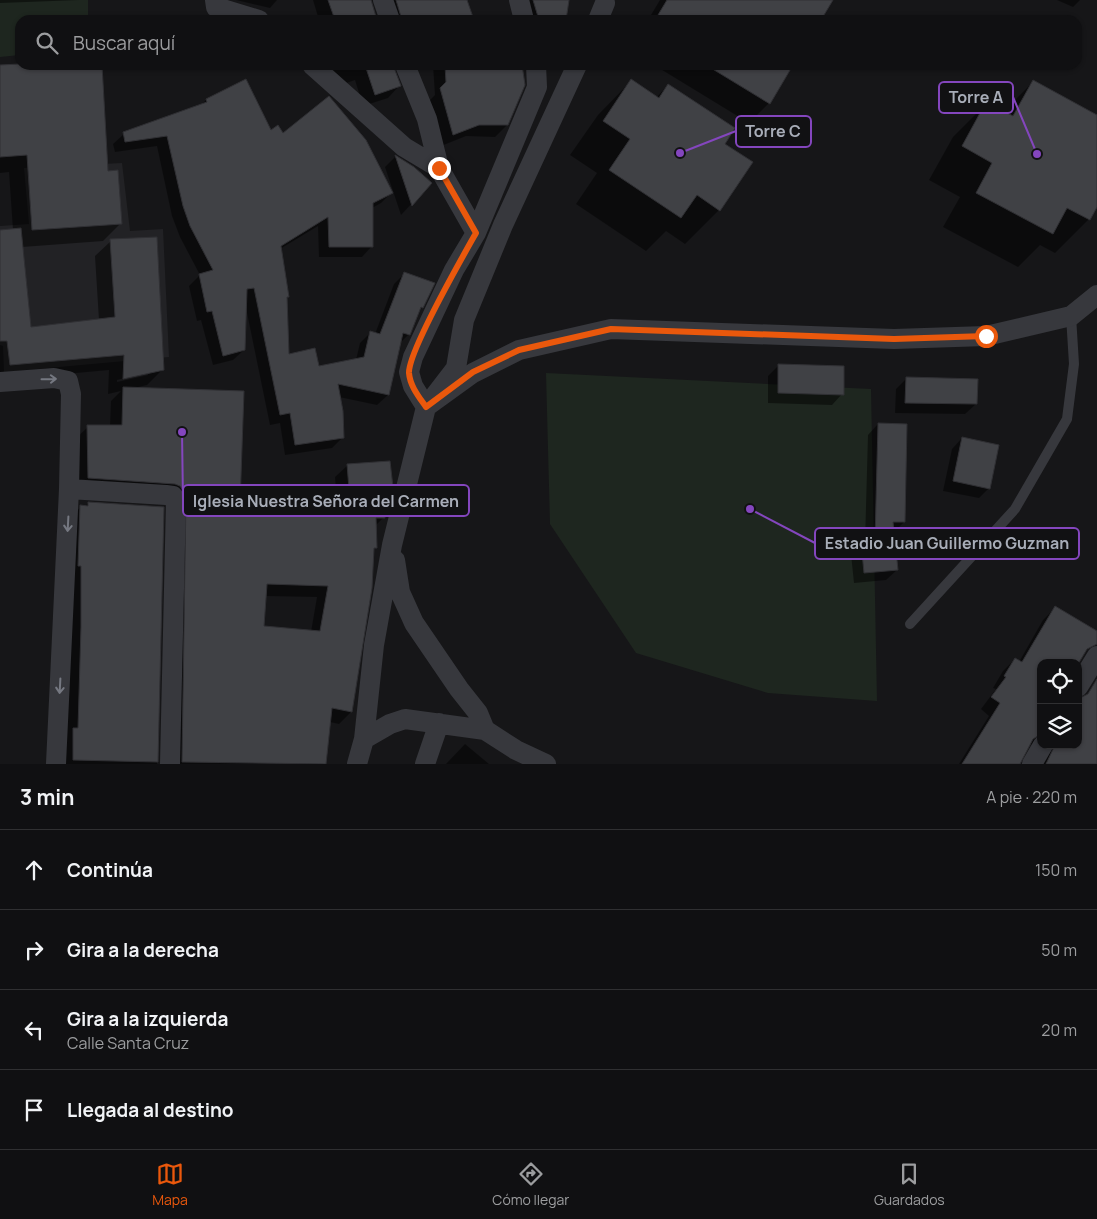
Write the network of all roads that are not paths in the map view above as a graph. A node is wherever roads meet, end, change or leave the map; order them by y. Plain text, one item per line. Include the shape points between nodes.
1 (215, 0) edge
2 (383, 0) edge
3 (519, 0) edge
4 (242, 15) edge
5 (388, 15) edge
6 (523, 15) edge
7 (318, 70) edge
8 (407, 70) edge
9 (536, 70) edge
10 (575, 70) edge
11 (439, 168) junction
12 (476, 233) junction
13 (1097, 296) edge
14 (1071, 316) junction
15 (0, 382) edge
16 (426, 407) junction
17 (70, 488) junction
18 (392, 545) junction
19 (910, 624) dead end
20 (1097, 656) edge
21 (1082, 680) edge
22 (439, 723) junction
23 (485, 730) junction
24 (364, 739) junction
25 (1041, 749) edge
26 (56, 764) edge
27 (170, 764) edge
28 (358, 764) edge
29 (425, 764) edge
30 (546, 764) edge
31 (1032, 764) edge

1 - 4 street via 216,7
2 - 5 street
3 - 6 street
7 - 11 street via 404,147
8 - 11 street via 427,119
9 - 12 street via 537,87
10 - 16 street via 502,225 464,320 456,368
11 - 12 street
12 - 16 street via 454,270 413,356 409,372 413,386
13 - 14 street
14 - 16 street via 986,336 894,339 611,329 519,350 473,372
14 - 19 lane via 1074,364 1067,419 1015,508
15 -> 17 street via 54,378 68,381 71,394
16 - 18 street
17 -> 26 street
17 - 27 street via 166,495 176,501
18 - 23 street via 400,592 414,623 478,713
18 - 24 street via 374,645
20 - 21 street
22 - 23 street
22 - 24 street via 406,719
22 - 29 street
23 - 30 street
24 - 28 street
25 - 31 street

